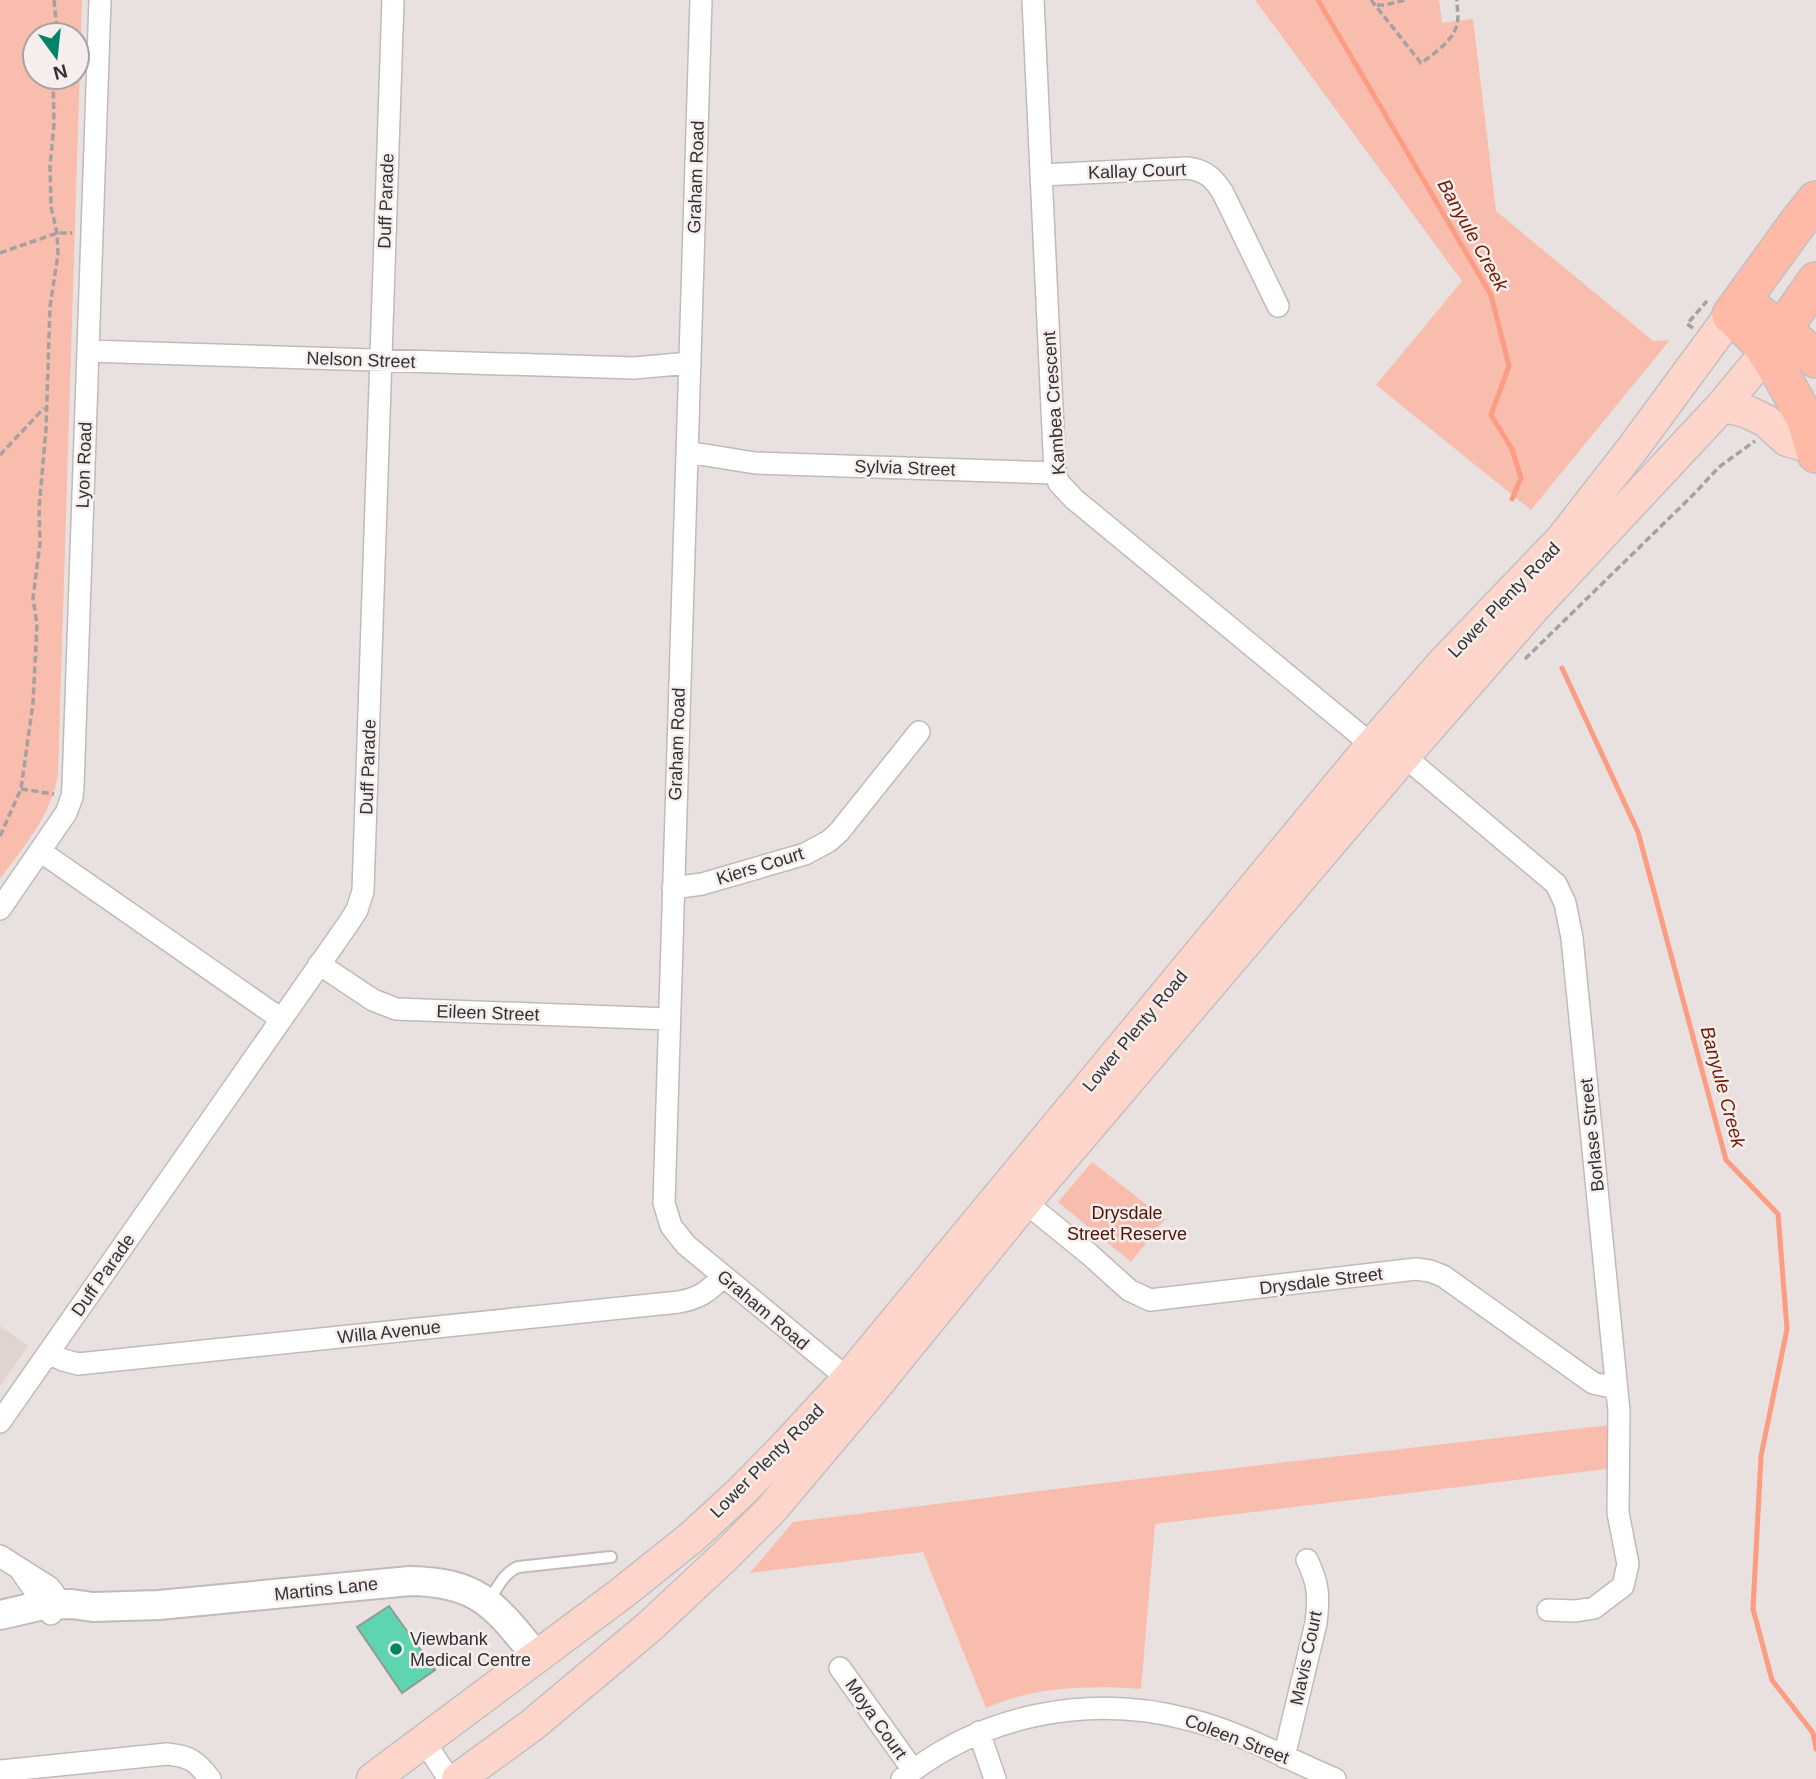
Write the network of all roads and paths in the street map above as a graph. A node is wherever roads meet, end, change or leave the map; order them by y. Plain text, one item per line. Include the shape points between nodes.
1 (54, 0) edge
2 (100, 0) edge
3 (393, 0) edge
4 (701, 0) edge
5 (1033, 0) edge
6 (1371, 0) edge
7 (1405, 0) edge
8 (1457, 0) edge
9 (1376, 5) junction
10 (57, 21) edge
11 (53, 91) edge
12 (1041, 175) junction
13 (1816, 200) edge
14 (57, 233) junction
15 (77, 233) dead end
16 (0, 253) edge
17 (1767, 265) junction
18 (1816, 274) edge
19 (1816, 281) edge
20 (1279, 306) dead end
21 (1736, 308) junction
22 (1774, 342) junction
23 (88, 351) junction
24 (1816, 359) edge
25 (381, 360) junction
26 (690, 370) junction
27 (45, 407) junction
28 (1721, 407) junction
29 (1760, 436) dead end
30 (1815, 451) edge
31 (0, 455) edge
32 (686, 462) junction
33 (1055, 472) junction
34 (1518, 665) dead end
35 (919, 732) dead end
36 (1372, 745) junction
37 (1404, 756) junction
38 (21, 789) junction
39 (56, 795) dead end
40 (0, 836) edge
41 (40, 851) junction
42 (673, 888) junction
43 (0, 909) edge
44 (319, 964) junction
45 (281, 1018) junction
46 (669, 1019) junction
47 (1026, 1202) junction
48 (723, 1277) junction
49 (49, 1353) junction
50 (858, 1387) junction
51 (1616, 1388) junction
52 (0, 1422) edge
53 (0, 1556) edge
54 (611, 1557) dead end
55 (1307, 1560) dead end
56 (488, 1602) junction
57 (51, 1608) junction
58 (1548, 1610) dead end
59 (0, 1615) edge
60 (0, 1626) edge
61 (537, 1657) junction
62 (840, 1668) dead end
63 (565, 1699) junction
64 (979, 1732) junction
65 (424, 1741) junction
66 (1284, 1757) junction
67 (0, 1771) edge
68 (907, 1775) edge
69 (209, 1779) edge
70 (373, 1779) edge
71 (449, 1779) edge
72 (458, 1779) edge
73 (995, 1779) edge
74 (1335, 1779) edge

1 - 10 path
2 - 23 street, Lyon Road
3 - 25 street, Duff Parade
4 - 26 street, Graham Road
5 - 12 street, Kambea Crescent
6 - 9 path
7 - 9 path
8 - 9 path via 1455,30 1421,63
11 - 14 path via 51,207
12 - 20 street, Kallay Court via 1187,168 1203,172 1223,193
12 - 33 street, Kambea Crescent
13 - 17 highway, Lower Plenty Road
14 - 15 path
14 - 16 path
14 - 27 path
17 - 18 highway via 1775,282 1785,289
17 - 21 highway, Lower Plenty Road
19 - 22 highway, Lower Plenty Road
21 - 22 highway via 1760,342
21 - 36 main road, Lower Plenty Road via 1562,539
22 - 24 highway via 1799,344
22 - 28 main road, Lower Plenty Road
22 - 30 highway
23 - 25 street, Nelson Street
23 - 41 street, Lyon Road via 73,787 66,813
25 - 26 street, Nelson Street
25 - 44 street, Duff Parade via 363,891 356,910
26 - 32 street, Graham Road
27 - 31 path
27 - 38 path via 40,543 33,598 37,624 33,703
28 - 30 main road via 1751,413 1787,440
28 - 37 main road, Lower Plenty Road via 1537,604
29 - 34 path via 1719,467
32 - 33 street, Sylvia Street
32 - 42 street, Graham Road
33 - 36 street, Kambea Crescent via 1074,499
35 - 42 street, Kiers Court via 830,841 779,861
36 - 50 main road, Lower Plenty Road
37 - 47 main road, Lower Plenty Road
37 - 51 street, Borlase Street via 1556,884 1565,903
38 - 39 path
38 - 40 path
41 - 43 street, Lyon Road
41 - 45 street
42 - 46 street, Graham Road
44 - 45 street, Duff Parade
44 - 46 street, Eileen Street via 373,1000 396,1009
45 - 49 street, Duff Parade
46 - 48 street, Graham Road via 664,1203 678,1237
47 - 50 main road, Lower Plenty Road
47 - 51 street, Drysdale Street via 1129,1290 1150,1300 1430,1271 1593,1383
48 - 49 street, Willa Avenue via 699,1297 665,1303 78,1364
48 - 50 street, Graham Road
49 - 52 street, Duff Parade
50 - 61 main road, Lower Plenty Road via 692,1537
50 - 63 main road, Lower Plenty Road via 771,1510 649,1627
51 - 58 street, Borlase Street via 1618,1513 1628,1564 1623,1586 1594,1608
53 - 57 street via 21,1571
54 - 56 lane via 518,1567 505,1575
55 - 66 street, Mavis Court via 1319,1592 1318,1607
56 - 57 street, Martins Lane via 451,1585 410,1581 159,1605
56 - 61 street, Martins Lane
57 - 59 street, Martins Lane
57 - 60 street, Martins Lane via 21,1624
61 - 63 main road
61 - 65 main road, Lower Plenty Road
62 - 68 street, Moya Court
63 - 72 main road, Lower Plenty Road
64 - 66 street, Coleen Street via 1065,1710 1129,1709 1188,1718
64 - 68 street, Coleen Street
64 - 73 street
65 - 70 main road, Lower Plenty Road
65 - 71 street
66 - 74 street, Coleen Street
67 - 69 street via 167,1754 197,1763

